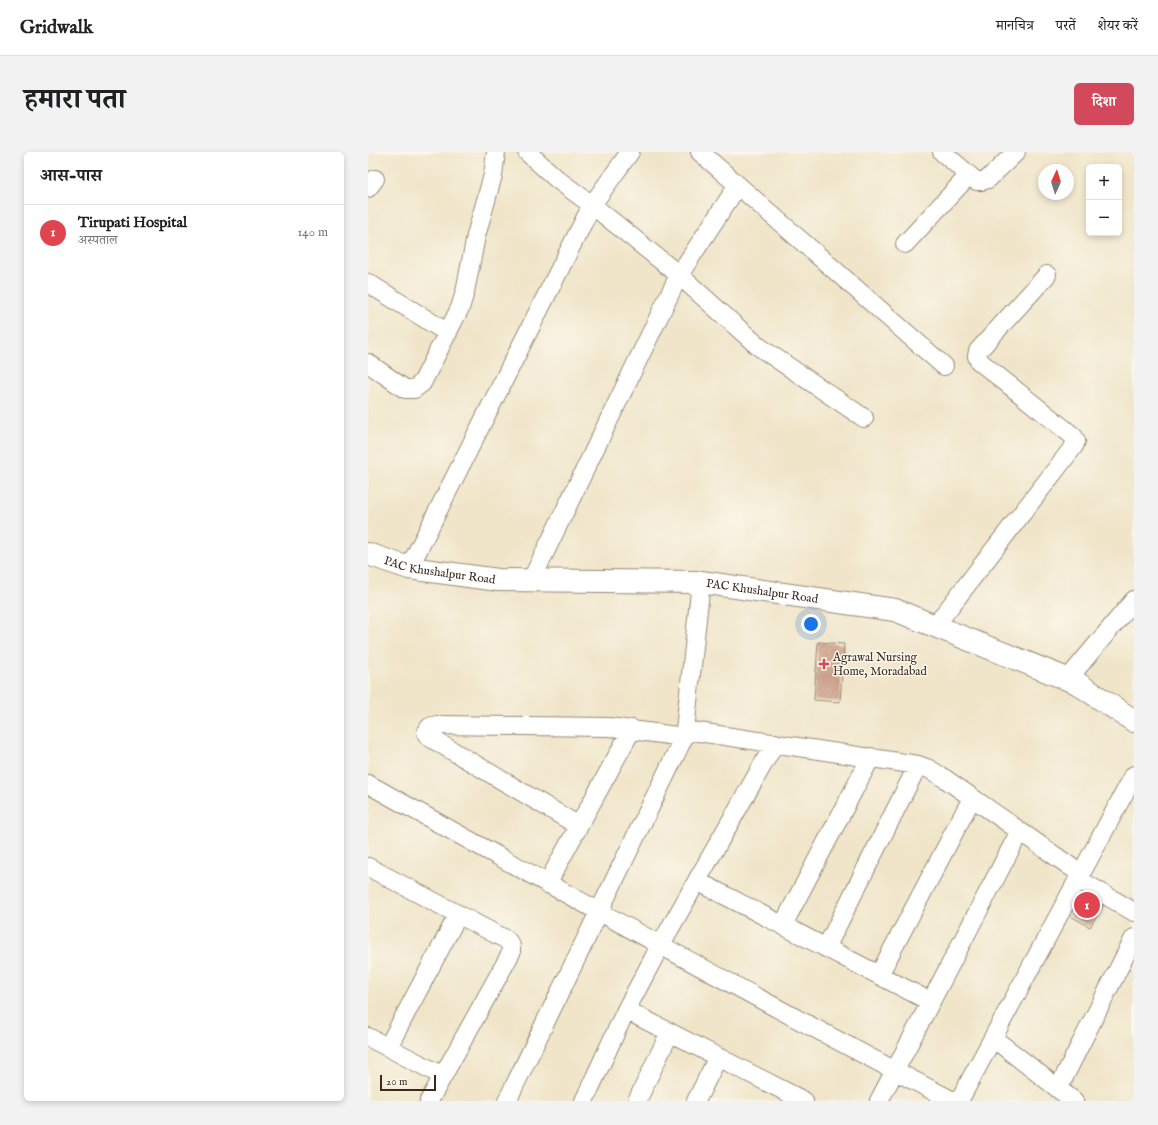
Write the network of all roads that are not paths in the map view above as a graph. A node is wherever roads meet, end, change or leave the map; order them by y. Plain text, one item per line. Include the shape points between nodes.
1 (496, 152) edge
2 (527, 152) edge
3 (630, 152) edge
4 (700, 152) edge
5 (942, 152) edge
6 (1016, 152) edge
7 (969, 175) junction
8 (738, 185) junction
9 (592, 205) junction
10 (905, 244) dead end
11 (679, 275) junction
12 (1047, 275) dead end
13 (368, 283) edge
14 (448, 333) junction
15 (368, 363) edge
16 (944, 366) dead end
17 (864, 418) dead end
18 (368, 554) edge
19 (409, 568) junction
20 (531, 580) junction
21 (701, 582) junction
22 (1134, 600) edge
23 (935, 626) junction
24 (1068, 679) junction
25 (1134, 721) edge
26 (632, 729) junction
27 (684, 733) junction
28 (775, 743) junction
29 (871, 757) junction
30 (918, 765) junction
31 (1134, 775) edge
32 (368, 784) edge
33 (972, 798) junction
34 (579, 826) junction
35 (1020, 832) junction
36 (368, 867) edge
37 (1080, 876) junction
38 (697, 881) junction
39 (547, 884) junction
40 (598, 912) junction
41 (1134, 912) edge
42 (458, 915) junction
43 (783, 925) junction
44 (1134, 938) edge
45 (660, 946) junction
46 (826, 948) junction
47 (879, 975) junction
48 (931, 1002) junction
49 (626, 1010) junction
50 (670, 1032) junction
51 (368, 1037) edge
52 (993, 1038) junction
53 (388, 1047) junction
54 (718, 1057) junction
55 (894, 1071) junction
56 (443, 1076) junction
57 (1058, 1089) junction
58 (429, 1101) edge
59 (507, 1101) edge
60 (584, 1101) edge
61 (637, 1101) edge
62 (696, 1101) edge
63 (804, 1101) edge
64 (879, 1101) edge
65 (953, 1101) edge
66 (959, 1101) edge
67 (1074, 1101) edge

1 - 14 street via 493,175 476,236 465,292
2 - 9 street via 558,180
3 - 9 street
4 - 8 street
5 - 7 street
6 - 7 street via 982,182
7 - 10 street
8 - 11 street
8 - 16 street
9 - 11 street
9 - 19 street
11 - 17 street via 758,346
11 - 20 street
12 - 23 street via 978,351 977,356 1076,441
13 - 14 street
14 - 15 street via 422,384 414,389 405,389
18 - 19 main road, PAC Khushalpur Road
19 - 20 main road, PAC Khushalpur Road via 498,580
20 - 21 main road, PAC Khushalpur Road
21 - 23 main road, PAC Khushalpur Road via 896,610
21 - 27 street
22 - 24 street
23 - 24 main road, PAC Khushalpur Road
24 - 25 main road, PAC Khushalpur Road
26 - 27 street
26 - 34 street
26 - 34 street via 609,726 437,725 427,729 429,737
27 - 28 street
27 - 40 street
28 - 29 street
28 - 38 street
29 - 30 street
29 - 43 street
30 - 33 street via 934,772
30 - 46 street
31 - 37 street
32 - 39 street
33 - 35 street
33 - 47 street
34 - 39 street
35 - 37 street
35 - 48 street
36 - 42 street
37 - 41 street
37 - 52 street
38 - 43 street
38 - 45 street
39 - 40 street
40 - 45 street
40 - 59 street
42 - 53 street
42 - 56 street via 507,940 511,946 511,954
43 - 46 street
44 - 57 street
45 - 49 street
45 - 55 street
46 - 47 street
47 - 48 street
48 - 55 street
49 - 50 street
49 - 60 street
50 - 54 street
50 - 61 street
51 - 53 street
52 - 57 street
52 - 66 street
53 - 56 street
54 - 62 street
54 - 63 street
55 - 64 street
55 - 65 street
56 - 58 street
57 - 67 street

